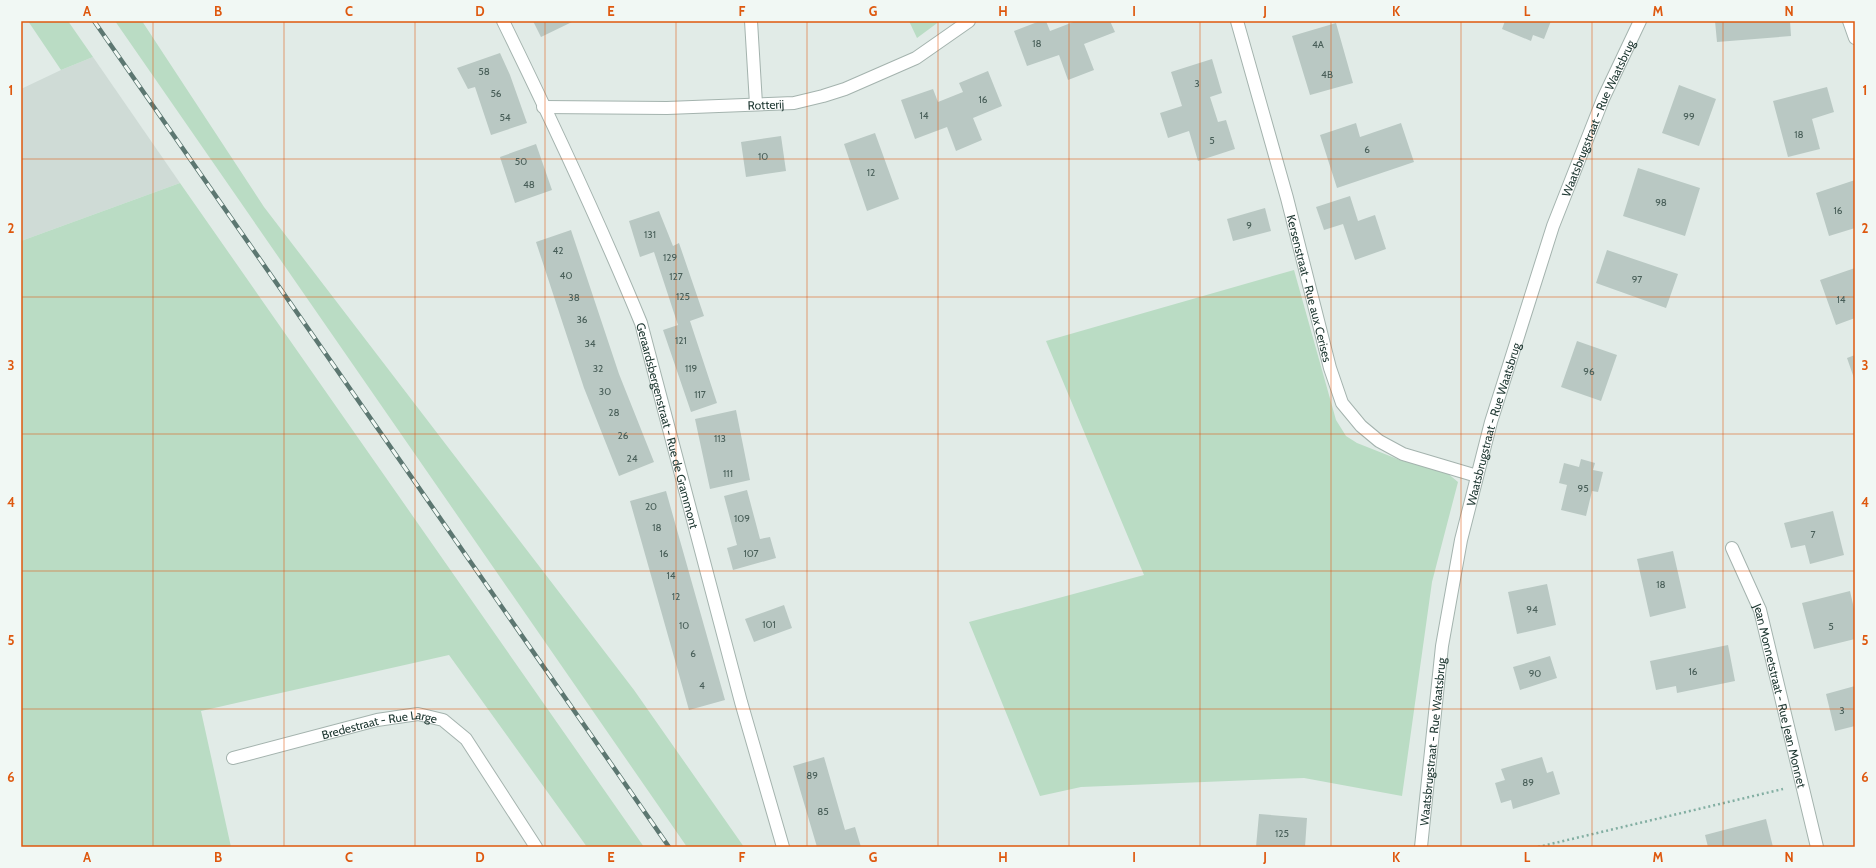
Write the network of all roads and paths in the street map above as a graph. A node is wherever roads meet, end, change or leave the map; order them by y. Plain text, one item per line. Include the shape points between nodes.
1 (503, 21) edge
2 (751, 21) edge
3 (969, 21) edge
4 (1236, 21) edge
5 (1640, 21) edge
6 (1849, 21) edge
7 (1855, 38) edge
8 (756, 104) junction
9 (543, 106) junction
10 (1477, 476) junction
11 (1732, 548) dead end
12 (233, 758) dead end
13 (1802, 784) junction
14 (536, 847) edge
15 (783, 847) edge
16 (1421, 847) edge
17 (1538, 847) edge
18 (1817, 847) edge

1 - 9 street, Geraardsbergenstraat - Rue de Grammont
2 - 8 street
3 - 8 street, Rotterij via 916,58 845,89 794,103
4 - 10 street, Kersenstraat - Rue aux Cerises via 1330,368 1342,403 1361,426 1379,441 1403,454
5 - 10 street, Waatsbrugstraat - Rue Waatsbrug via 1603,99 1553,226 1512,351
6 - 7 street
8 - 9 street, Rotterij via 667,108
9 - 15 street, Geraardsbergenstraat - Rue de Grammont via 589,200 641,323
10 - 16 street, Waatsbrugstraat - Rue Waatsbrug via 1461,540 1442,646
11 - 13 street, Jean Monnetstraat - Rue Jean Monnet via 1760,610
12 - 14 street, Bredestraat - Rue Large via 377,720 418,714 443,720 466,740
13 - 17 path
13 - 18 street, Jean Monnetstraat - Rue Jean Monnet

